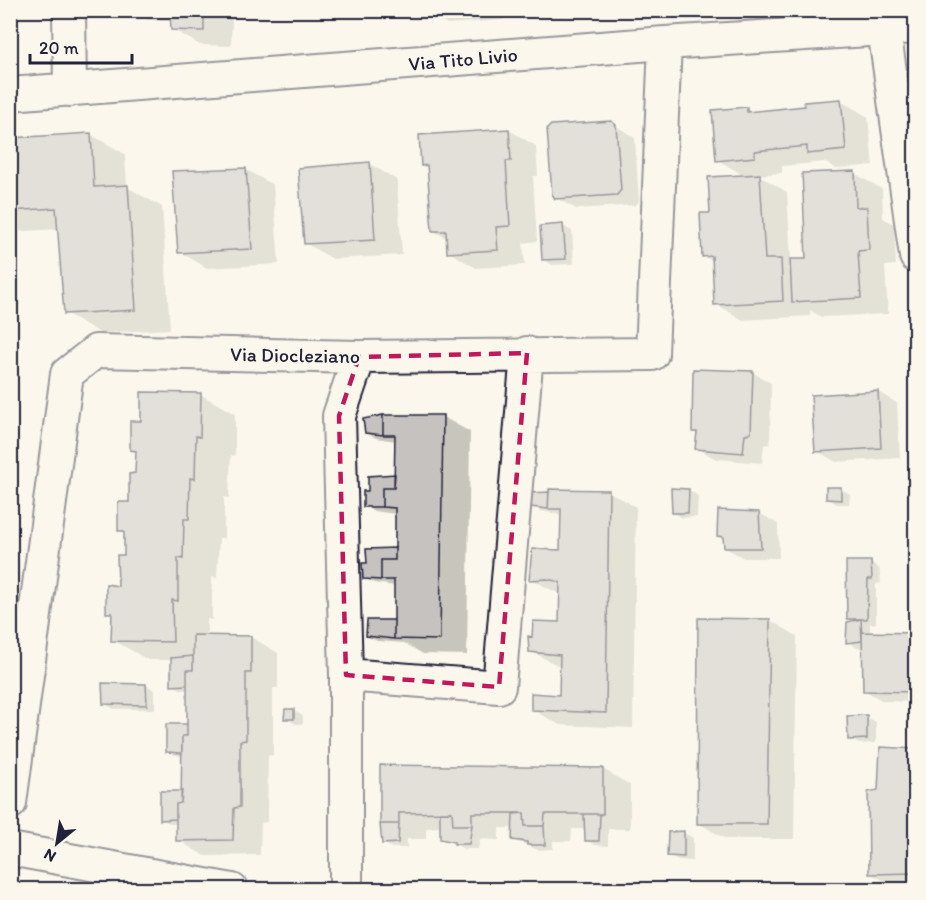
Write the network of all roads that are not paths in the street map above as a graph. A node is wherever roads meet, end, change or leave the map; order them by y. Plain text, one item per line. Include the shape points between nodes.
1 (69, 10) edge
2 (772, 23) edge
3 (915, 27) edge
4 (884, 29) junction
5 (665, 43) junction
6 (70, 90) junction
7 (10, 94) edge
8 (915, 256) edge
9 (527, 353) junction
10 (358, 357) junction
11 (346, 675) junction
12 (10, 803) edge
13 (10, 849) edge
14 (232, 890) edge
15 (346, 890) edge

1 - 6 street
2 - 4 street, Via Tito Livio
2 - 5 street, Via Tito Livio
3 - 4 street, Via Tito Livio
4 - 8 street
5 - 6 street, Via Tito Livio
5 - 9 street, Via Diocleziano via 652,354
6 - 7 street, Via Tito Livio
9 - 10 street, Via Diocleziano
9 - 11 street via 499,687
10 - 11 street via 339,416
10 - 12 street, Via Diocleziano via 96,351 67,374
11 - 15 street
13 - 14 street

